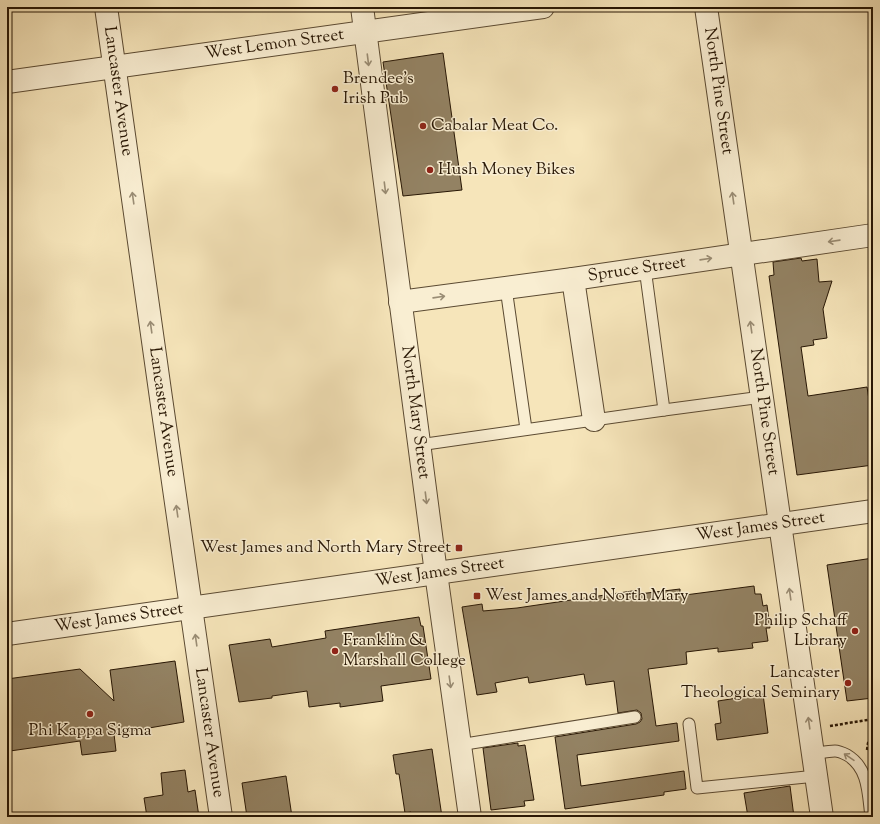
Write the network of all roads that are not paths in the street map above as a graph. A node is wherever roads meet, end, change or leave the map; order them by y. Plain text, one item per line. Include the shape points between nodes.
1 (106, 7) edge
2 (362, 7) edge
3 (543, 7) edge
4 (706, 7) edge
5 (365, 32) junction
6 (115, 67) junction
7 (7, 82) edge
8 (873, 235) edge
9 (740, 254) junction
10 (644, 268) junction
11 (573, 279) junction
12 (506, 288) junction
13 (400, 302) junction
14 (762, 397) junction
15 (664, 410) junction
16 (594, 420) junction
17 (526, 430) junction
18 (420, 445) junction
19 (873, 511) edge
20 (780, 524) junction
21 (436, 573) junction
22 (191, 608) junction
23 (7, 634) edge
24 (634, 717) dead end
25 (689, 724) dead end
26 (459, 745) junction
27 (813, 754) junction
28 (816, 776) junction
29 (221, 817) edge
30 (470, 817) edge
31 (822, 817) edge
32 (871, 817) edge

1 - 6 street, Lancaster Avenue
2 - 5 street, North Mary Street
3 - 5 street, West Lemon Street
9 -> 4 street, North Pine Street
5 - 6 street, West Lemon Street
5 -> 13 street, North Mary Street
6 - 7 street, West Lemon Street
22 -> 6 street, Lancaster Avenue
8 -> 9 street, Spruce Street
10 -> 9 street, Spruce Street
14 -> 9 street, North Pine Street
10 - 11 street, Spruce Street
10 - 15 lane
11 - 12 street, Spruce Street
11 - 16 street
13 -> 12 street, Spruce Street
12 - 17 lane
13 - 18 street, North Mary Street
14 - 15 lane
14 - 20 street, North Pine Street
15 - 16 lane
16 - 17 lane
17 - 18 lane
18 -> 21 street, North Mary Street
19 - 20 street, West James Street
20 - 21 street, West James Street
27 -> 20 street, North Pine Street
21 - 22 street, West James Street
21 -> 26 street, North Mary Street
22 - 23 street, West James Street
29 -> 22 street, Lancaster Avenue
24 - 26 lane
25 - 28 lane via 697,788
26 - 30 street, North Mary Street
27 - 28 street, North Pine Street
32 -> 27 lane via 865,777 857,763 843,753 834,751
28 - 31 street, North Pine Street

